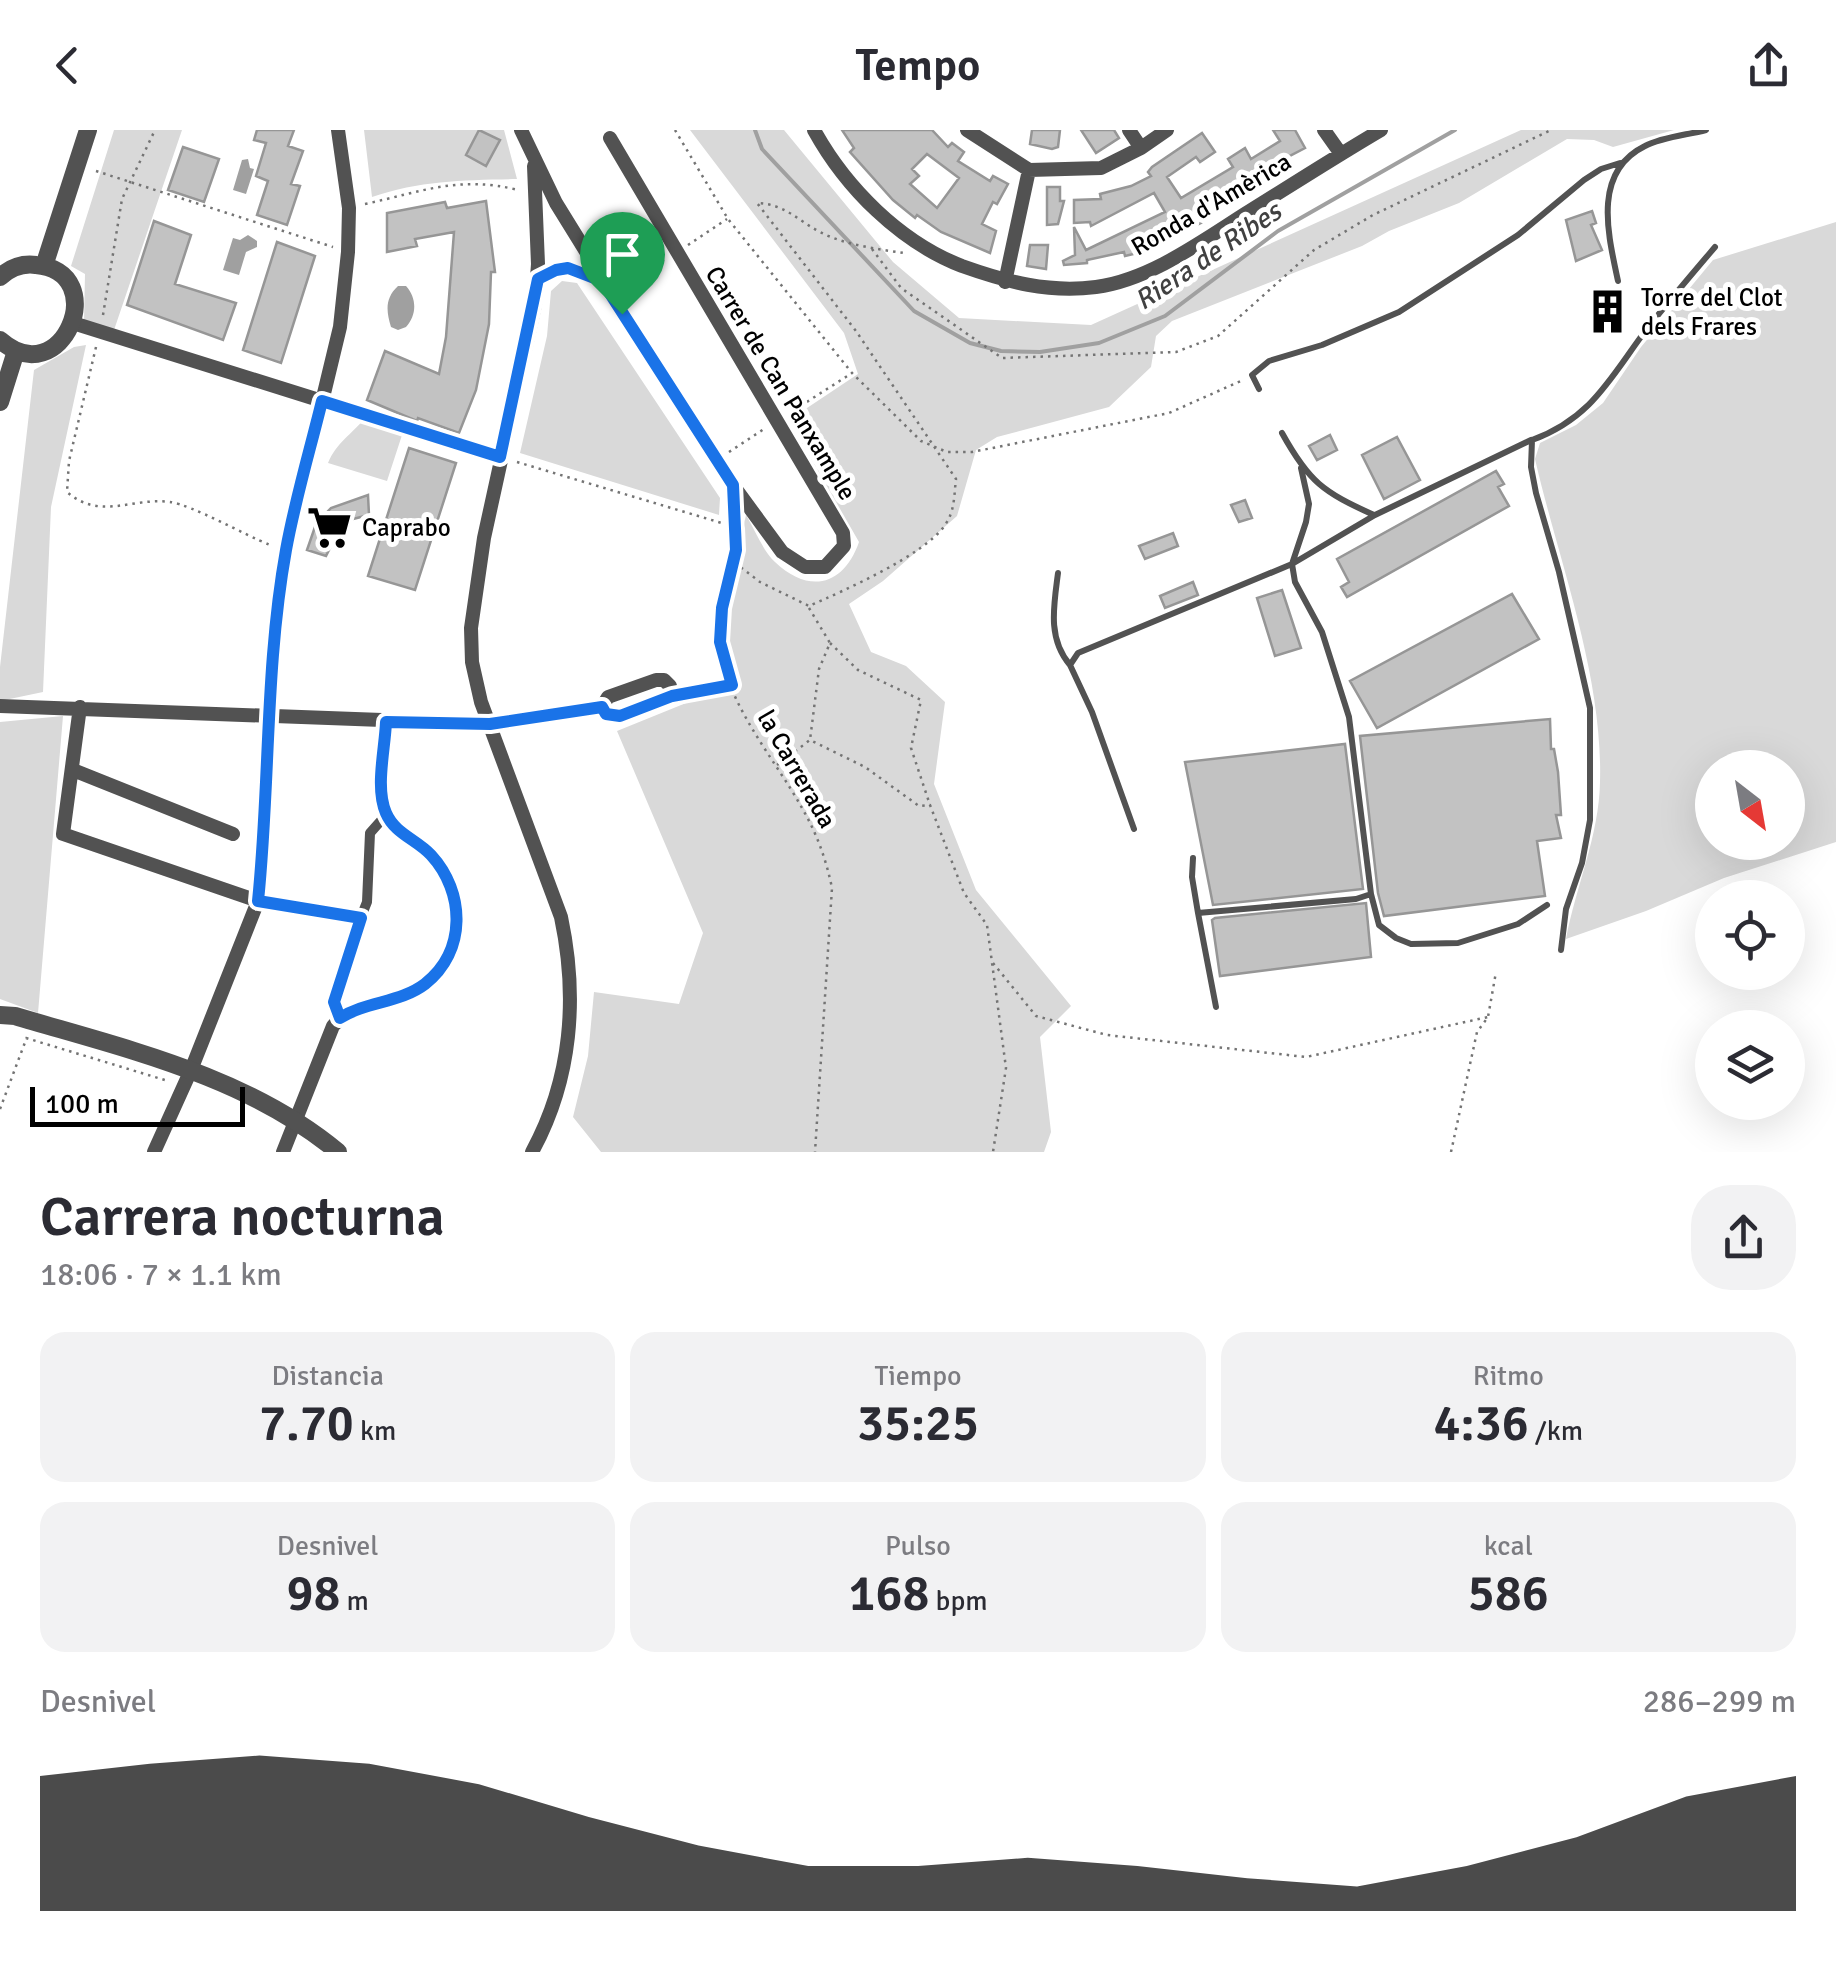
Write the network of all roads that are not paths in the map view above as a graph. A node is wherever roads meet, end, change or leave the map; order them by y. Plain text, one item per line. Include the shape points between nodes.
1 (88, 130) edge
2 (338, 130) edge
3 (521, 130) edge
4 (814, 130) edge
5 (967, 130) edge
6 (1129, 130) edge
7 (1167, 130) edge
8 (1324, 130) edge
9 (1381, 130) edge
10 (1706, 130) edge
11 (609, 134) edge
12 (1142, 148) junction
13 (1342, 154) junction
14 (534, 160) junction
15 (1620, 163) junction
16 (1028, 170) junction
17 (1714, 247) dead end
18 (44, 266) junction
19 (0, 277) edge
20 (538, 279) junction
21 (1618, 280) dead end
22 (602, 281) junction
23 (1005, 282) junction
24 (74, 323) junction
25 (8, 345) edge
26 (1259, 390) dead end
27 (1, 398) edge
28 (322, 401) junction
29 (1282, 432) dead end
30 (1532, 440) junction
31 (1302, 468) junction
32 (733, 485) junction
33 (1375, 516) junction
34 (738, 528) road end
35 (1292, 564) junction
36 (1058, 573) dead end
37 (1070, 665) junction
38 (0, 706) edge
39 (80, 707) junction
40 (602, 707) junction
41 (267, 718) junction
42 (386, 722) junction
43 (490, 724) junction
44 (73, 770) junction
45 (386, 815) junction
46 (1134, 828) dead end
47 (234, 834) dead end
48 (1194, 858) dead end
49 (1370, 894) junction
50 (258, 901) junction
51 (1547, 905) dead end
52 (1198, 913) junction
53 (361, 918) junction
54 (1560, 950) dead end
55 (1216, 1007) dead end
56 (0, 1015) edge
57 (340, 1018) junction
58 (192, 1070) junction
59 (296, 1120) junction
60 (154, 1152) edge
61 (283, 1152) edge
62 (338, 1152) edge
63 (532, 1152) edge

1 - 18 street
2 - 28 street via 348,252 340,327
3 - 14 street
4 - 23 street, Ronda d'Amèrica via 848,180 892,226 943,258
5 - 16 street
6 - 12 street
7 - 12 street
8 - 13 street
9 - 13 street, Ronda d'Amèrica
10 - 15 lane via 1646,145
11 - 32 street, Carrer de Can Panxample via 834,517 844,546 825,568 805,567 782,552
12 - 16 street via 1102,168
13 - 23 street, Ronda d'Amèrica via 1141,272 1099,286 1049,289
14 - 20 street
14 - 22 street
15 - 21 lane via 1606,218
15 - 26 lane via 1600,169 1518,235 1399,312 1269,361 1252,376
16 - 23 street
17 - 30 lane via 1598,397 1578,417
18 - 19 street via 17,266
18 - 24 street via 74,295
20 - 22 street via 568,268
20 - 43 street via 475,580 472,662
22 - 32 street
24 - 25 street via 57,345 30,353
24 - 28 street
25 - 27 street
28 - 41 street via 286,551
29 - 31 lane
30 - 33 lane
30 - 54 lane via 1536,494 1590,708 1590,820
31 - 33 lane via 1332,495
31 - 35 lane via 1309,504
32 - 34 street
33 - 35 lane
35 - 37 lane via 1078,653
35 - 49 lane via 1349,717
36 - 37 lane via 1054,627
37 - 46 lane
38 - 39 street
39 - 41 street
39 - 44 street
40 - 40 street via 620,716 672,696 670,686 656,680 608,697
40 - 43 street
41 - 42 street
41 - 50 street
42 - 43 street
42 - 45 street
43 - 63 street via 568,953 566,1054
44 - 47 street
44 - 50 street via 63,834
45 - 53 street via 370,832
45 - 57 street via 446,875 456,930 446,960 429,981
48 - 52 lane
49 - 51 lane via 1379,925 1411,944 1480,938
49 - 52 lane
50 - 53 street
50 - 58 street
52 - 55 lane
53 - 57 street via 334,1002
56 - 58 street
57 - 59 street
58 - 59 street
58 - 60 street
59 - 61 street
59 - 62 street

